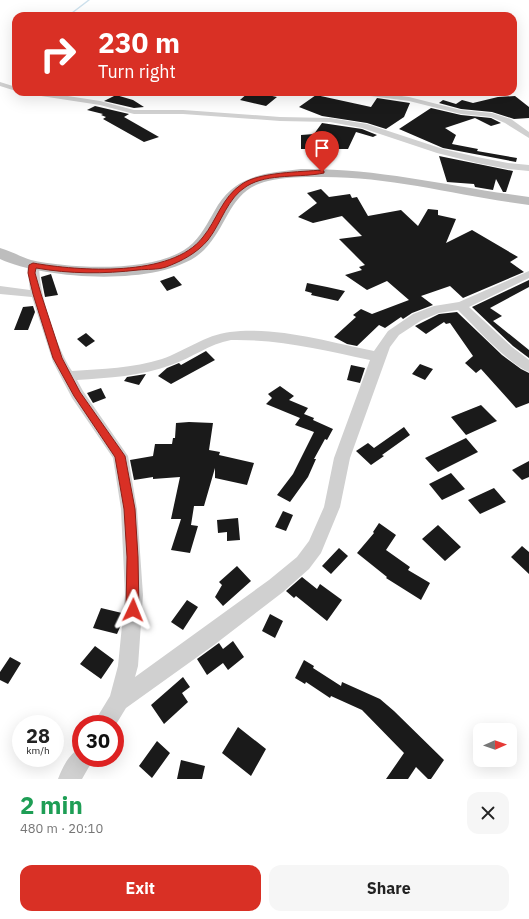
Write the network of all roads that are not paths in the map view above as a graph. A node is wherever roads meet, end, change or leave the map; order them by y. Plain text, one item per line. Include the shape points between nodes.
1 (0, 84) edge
2 (12, 88) edge
3 (52, 96) edge
4 (386, 96) edge
5 (529, 136) edge
6 (529, 168) edge
7 (529, 201) edge
8 (0, 253) edge
9 (33, 265) junction
10 (529, 274) edge
11 (0, 290) edge
12 (37, 294) junction
13 (460, 306) junction
14 (378, 357) junction
15 (529, 366) edge
16 (68, 376) junction
17 (119, 701) junction
18 (110, 715) edge
19 (77, 767) edge
20 (69, 779) edge

1 - 2 street
3 - 6 street via 134,112 330,120 364,126 440,151 477,160
4 - 5 street via 461,112 492,115 508,121
7 - 9 main road via 364,174 292,174 243,185 224,206 206,238 197,248 182,258 162,266 102,272
8 - 9 main road
9 - 12 street via 31,273
10 - 13 street
11 - 12 street
12 - 16 street via 58,358
13 - 14 street via 447,306 416,319 395,332
13 - 15 street via 507,350
14 - 16 street via 282,339 253,335 231,336 150,367
14 - 17 street via 342,458 332,507 315,547 303,563 207,638
16 - 17 street via 77,394 120,456 129,509 134,595 128,666
17 - 18 street
19 - 20 street

